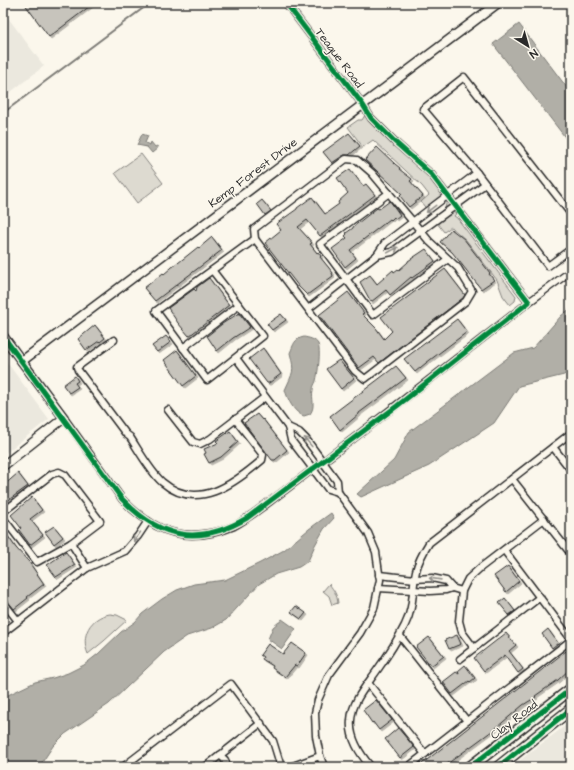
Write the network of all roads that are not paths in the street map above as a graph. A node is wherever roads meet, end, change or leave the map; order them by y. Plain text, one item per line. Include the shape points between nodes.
1 (286, 3) edge
2 (498, 3) edge
3 (363, 105) junction
4 (477, 173) junction
5 (485, 184) junction
6 (389, 193) junction
7 (448, 196) junction
8 (456, 206) junction
9 (571, 214) edge
10 (413, 222) junction
11 (421, 232) junction
12 (255, 238) junction
13 (571, 249) edge
14 (377, 255) junction
15 (448, 259) junction
16 (212, 270) junction
17 (571, 271) edge
18 (346, 279) junction
19 (529, 302) junction
20 (239, 305) junction
21 (308, 309) junction
22 (3, 336) edge
23 (114, 340) dead end
24 (183, 348) junction
25 (236, 358) junction
26 (22, 361) junction
27 (265, 397) junction
28 (168, 410) dead end
29 (64, 418) junction
30 (236, 419) junction
31 (288, 427) junction
32 (571, 433) edge
33 (553, 447) junction
34 (323, 462) junction
35 (3, 466) edge
36 (314, 469) junction
37 (571, 470) edge
38 (512, 479) junction
39 (338, 492) junction
40 (3, 512) edge
41 (3, 518) edge
42 (544, 519) junction
43 (148, 521) junction
44 (72, 543) junction
45 (504, 550) junction
46 (571, 554) edge
47 (87, 568) junction
48 (379, 575) junction
49 (398, 577) junction
50 (415, 579) junction
51 (378, 588) junction
52 (452, 588) junction
53 (397, 589) junction
54 (414, 589) junction
55 (462, 591) junction
56 (540, 597) junction
57 (3, 602) edge
58 (18, 621) junction
59 (3, 633) edge
60 (400, 636) junction
61 (571, 639) edge
62 (474, 648) junction
63 (460, 659) dead end
64 (368, 683) junction
65 (571, 689) edge
66 (546, 708) junction
67 (571, 709) edge
68 (467, 721) junction
69 (555, 721) junction
70 (260, 724) junction
71 (425, 754) junction
72 (220, 755) junction
73 (320, 756) junction
74 (122, 767) edge
75 (205, 767) edge
76 (227, 767) edge
77 (281, 767) edge
78 (290, 767) edge
79 (323, 767) edge
80 (371, 767) edge
81 (408, 767) edge
82 (470, 767) edge
83 (498, 767) edge

1 - 3 street, Teague Road
2 - 3 street, Kemp Forest Drive
3 - 7 street, Teague Road via 371,118 431,174
3 - 26 street, Kemp Forest Drive
4 - 5 street
4 - 7 street
4 - 9 street via 423,109 464,77
5 - 8 street
5 - 13 street via 548,266
6 - 10 street
6 - 12 street via 357,160 346,159 254,229
6 - 18 street via 320,244
7 - 8 street, Teague Road
7 -> 10 street
8 - 11 street
8 - 19 street, Teague Road
10 - 11 street
10 - 14 street via 385,243
14 -> 11 street via 392,252
11 - 15 street
12 - 16 street
12 - 21 street
14 - 18 street
15 - 18 street via 373,315
15 - 21 street via 458,268 472,291 466,301 365,379 355,372
16 - 20 street
16 - 24 street via 156,311
17 - 19 street
18 - 21 street
19 - 34 street
20 - 24 street
20 - 25 street via 263,336
22 - 26 street
23 - 30 street via 77,367 78,370 156,474 169,486 190,494 210,494 228,486 262,460 263,456
24 - 25 street via 207,380
25 - 27 street
26 - 29 street
27 - 30 street
27 - 31 street
28 - 30 street via 193,442 200,444
29 - 35 street
29 - 43 street via 122,499
34 -> 31 street via 305,438
31 - 36 street via 291,440
32 - 33 street
33 - 37 street
33 - 38 street
34 - 36 street
34 - 39 street via 337,481
36 - 39 street via 328,488
36 - 43 street via 247,518 220,531 193,536 164,530
38 - 42 street
38 - 50 street via 429,544 424,550
39 - 48 street via 368,533 376,552
40 - 44 street via 52,474 59,472 65,475 100,521
41 - 44 street via 37,562
42 - 45 street
42 - 46 street
43 -> 47 street via 125,551
44 - 47 street
45 - 55 street via 468,579
45 - 56 street
47 - 58 street
48 - 49 street
48 - 51 street
49 - 50 street
49 - 53 street
52 -> 50 street via 446,581 432,578
50 - 54 street
51 - 53 street
51 - 73 street via 374,608 360,633 329,675 318,700 315,713
52 - 54 street
52 - 55 street
53 - 54 street
54 - 60 street via 407,621
55 - 62 street via 459,621 462,632
56 - 61 street
56 - 62 street
57 - 58 street
58 - 59 street
60 - 64 street
60 - 68 street
61 - 68 street
62 - 63 street
64 - 71 street
64 - 80 street via 356,701 350,720 353,739
65 - 66 main road, Clay Road
66 - 69 main road
66 - 82 main road, Clay Road
67 - 69 main road
68 - 71 street
69 - 83 main road
70 - 72 street
70 - 74 street via 231,684
70 - 77 street via 273,741
71 - 81 street
72 - 75 street
72 - 76 street
73 - 78 street
73 - 79 street

